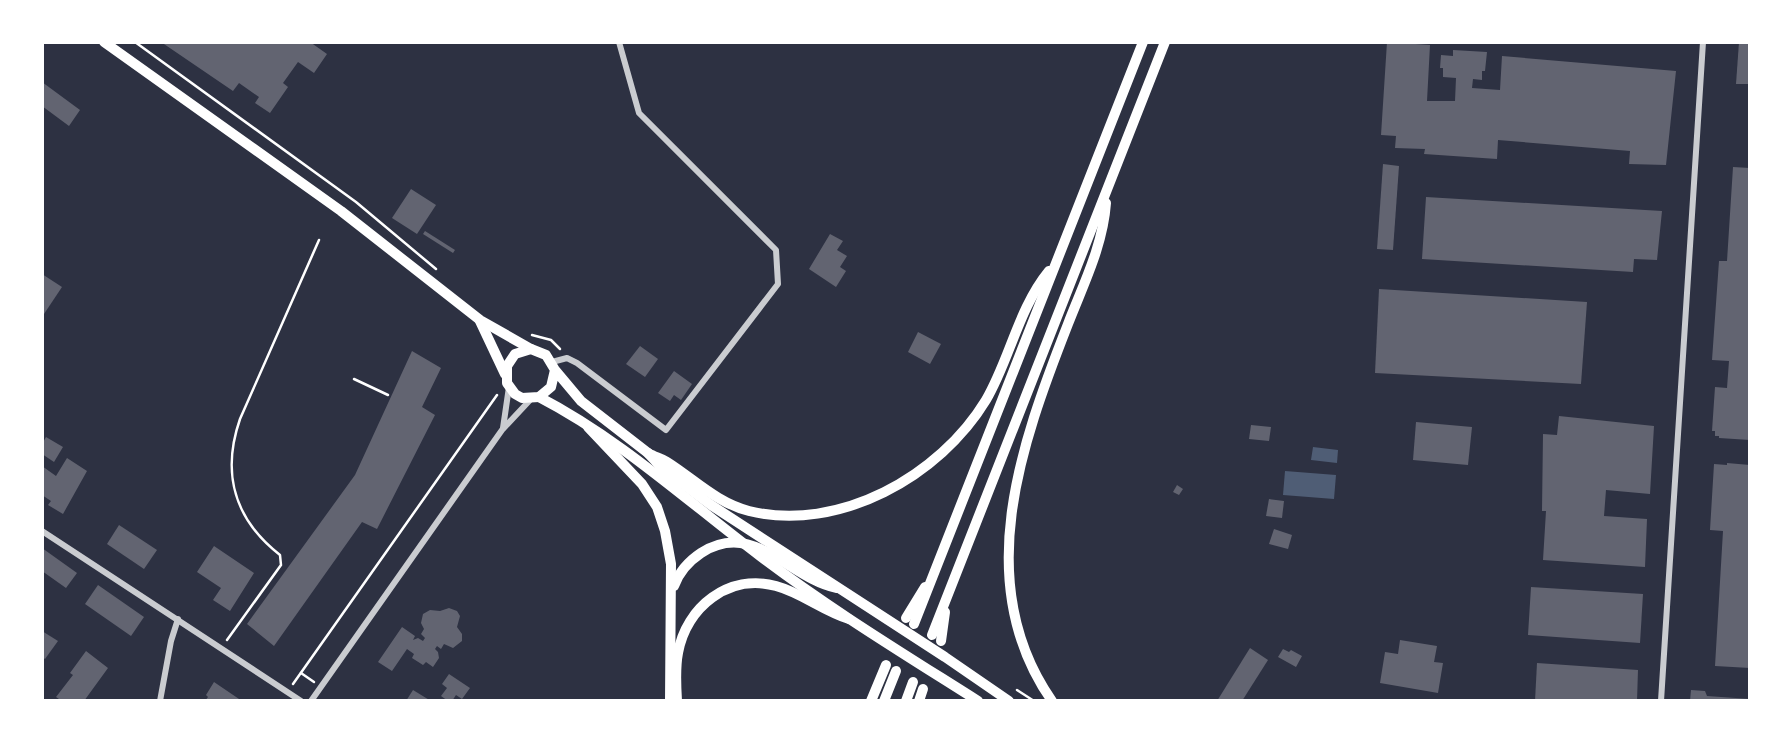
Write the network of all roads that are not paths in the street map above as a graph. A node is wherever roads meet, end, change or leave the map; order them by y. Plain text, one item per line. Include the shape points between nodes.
1 (104, 42) edge
2 (619, 42) edge
3 (1143, 42) edge
4 (1165, 42) edge
5 (1703, 42) edge
6 (1112, 177) junction
7 (1062, 248) junction
8 (480, 320) junction
9 (531, 349) junction
10 (553, 366) junction
11 (505, 374) junction
12 (509, 387) junction
13 (535, 398) junction
14 (588, 427) junction
15 (502, 430) junction
16 (648, 453) junction
17 (42, 531) edge
18 (741, 542) junction
19 (836, 588) junction
20 (670, 603) junction
21 (178, 619) junction
22 (852, 621) junction
23 (910, 621) dead end
24 (937, 638) dead end
25 (913, 682) dead end
26 (923, 689) dead end
27 (975, 699) edge
28 (160, 701) edge
29 (301, 701) edge
30 (311, 701) edge
31 (670, 701) edge
32 (677, 701) edge
33 (871, 701) edge
34 (884, 701) edge
35 (906, 701) edge
36 (919, 701) edge
37 (1009, 701) edge
38 (1052, 701) edge
39 (1661, 701) edge

1 - 8 main road via 341,211
2 - 10 street via 639,113 776,250 778,284 666,430 568,358
3 - 7 main road
4 - 6 main road
5 - 39 street
6 - 24 main road via 949,592
6 - 38 main road via 1098,245 1029,427 1012,509 1010,575 1016,625 1030,665
7 - 16 main road via 1030,299 979,410 932,460 888,490 818,513 749,511 712,494
7 - 23 main road via 938,563
8 - 9 main road
8 - 11 main road
9 - 10 main road via 546,355
9 - 11 main road via 515,354
10 - 13 main road via 551,387
10 - 16 main road via 581,401
11 - 12 main road
12 - 13 main road via 522,398
12 - 15 street
13 - 14 main road
13 - 15 street
14 - 18 main road
14 - 20 main road via 636,475 657,508 669,546
15 - 30 street
16 - 19 main road via 720,512
17 - 21 street
18 - 19 main road via 757,545 816,582
18 - 20 main road via 711,548 689,562 676,580
18 - 22 main road
19 - 37 main road
20 - 31 main road
21 - 28 street
21 - 29 street
22 - 27 main road
22 - 32 main road via 773,585 724,590 704,603 685,630 676,662
25 - 35 main road
26 - 36 main road
33 - 34 main road via 891,668

